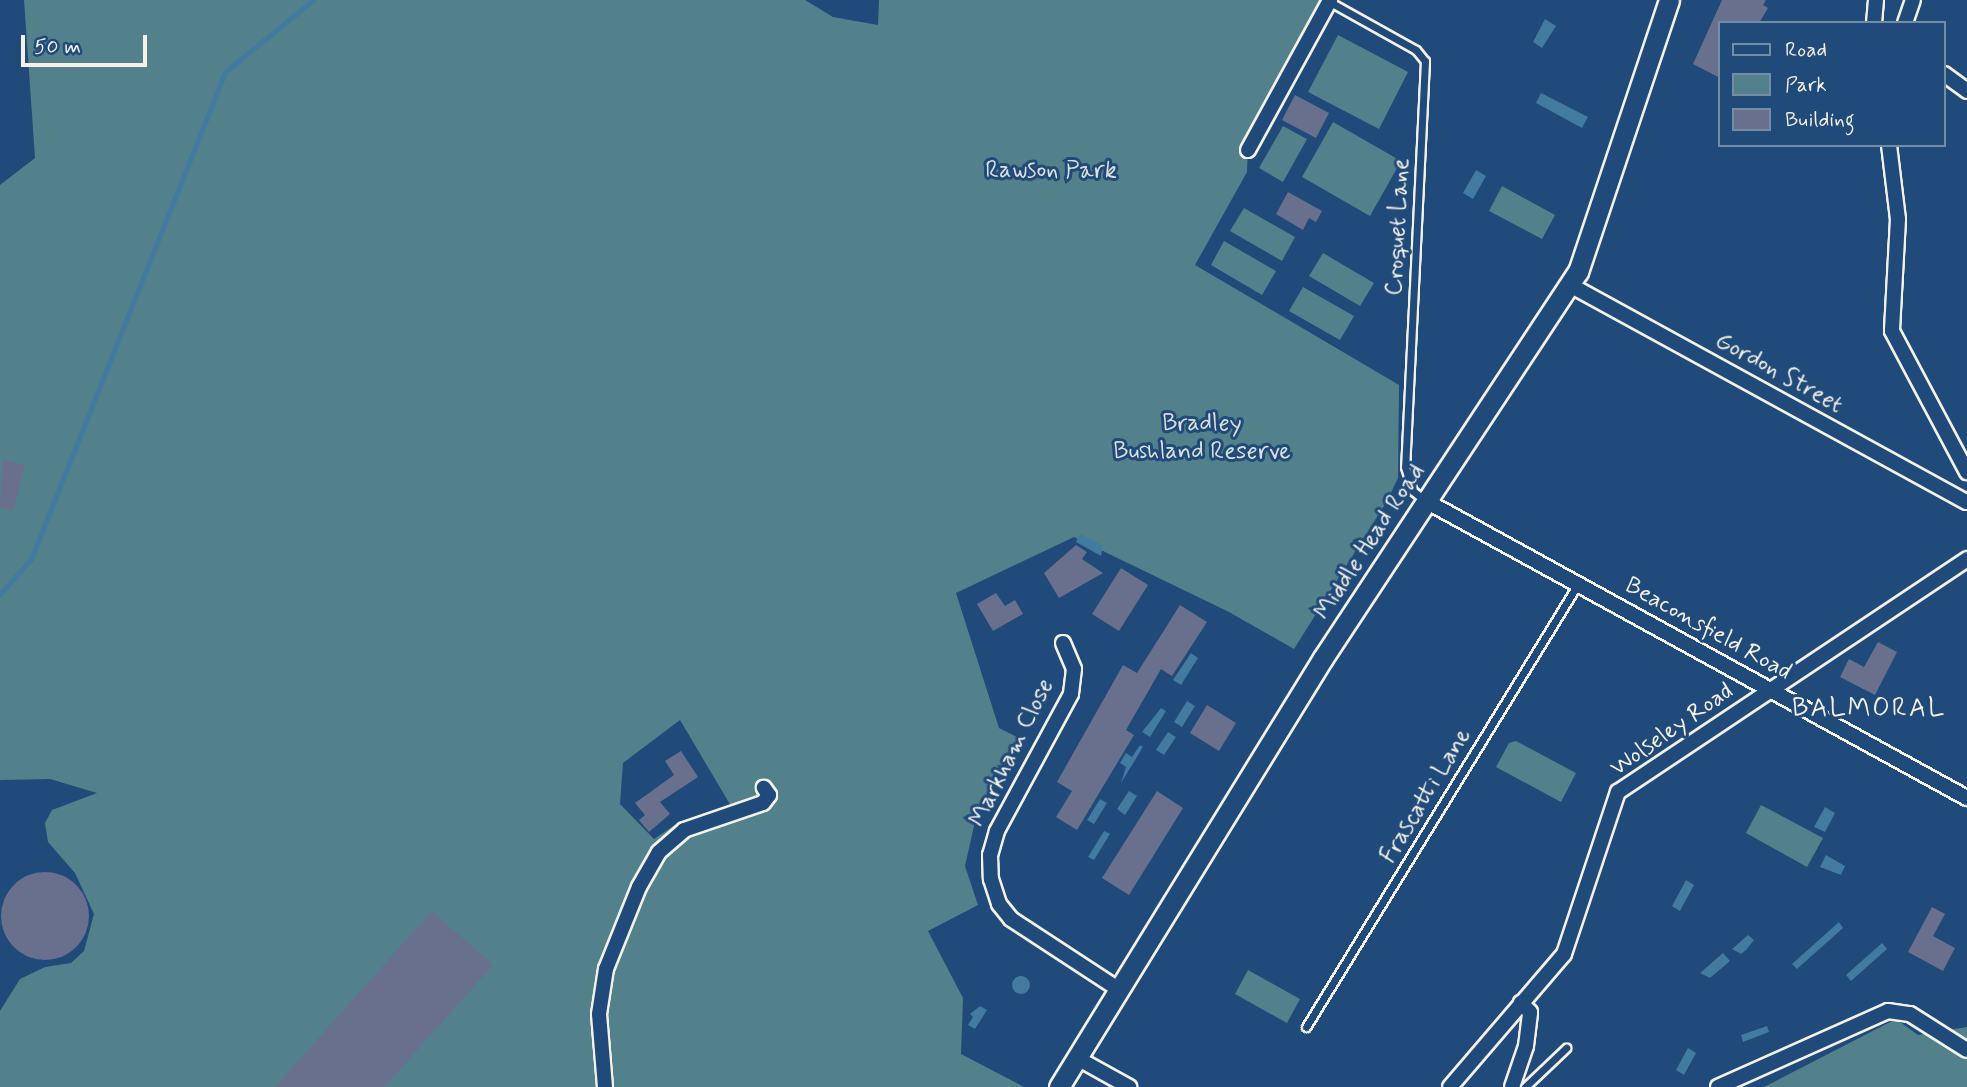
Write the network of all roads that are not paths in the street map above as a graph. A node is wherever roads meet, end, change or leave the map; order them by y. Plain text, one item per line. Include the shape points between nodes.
1 (1669, 0) edge
2 (1875, 0) edge
3 (1913, 0) edge
4 (1330, 1) edge
5 (1874, 21) edge
6 (1906, 21) edge
7 (1946, 75) edge
8 (1967, 91) edge
9 (1889, 147) edge
10 (1248, 150) dead end
11 (1570, 285) junction
12 (1967, 472) edge
13 (1426, 501) junction
14 (1967, 502) edge
15 (1967, 559) edge
16 (1578, 584) junction
17 (1063, 643) dead end
18 (1771, 690) junction
19 (764, 788) dead end
20 (1967, 798) edge
21 (1118, 989) junction
22 (1521, 1003) junction
23 (1306, 1027) dead end
24 (1566, 1048) dead end
25 (1967, 1050) edge
26 (1077, 1058) junction
27 (605, 1087) edge
28 (1059, 1087) edge
29 (1129, 1087) edge
30 (1450, 1087) edge
31 (1512, 1087) edge
32 (1525, 1087) edge
33 (1718, 1087) edge

1 - 11 street, Middle Head Road via 1584,257
2 - 5 street
3 - 6 street
4 - 10 street
4 - 13 lane, Croquet Lane via 1416,50 1425,61 1405,467 1413,491
7 - 8 street
9 - 12 street via 1898,219 1892,331
11 - 13 street, Middle Head Road
11 - 14 street, Gordon Street
13 - 16 street, Beaconsfield Road
13 - 21 street, Middle Head Road
15 - 18 street, Wolseley Road
16 - 18 street, Beaconsfield Road
16 - 23 lane, Frascatti Lane
17 - 21 street, Markham Close via 1074,669 1071,694 997,831 990,855 992,879 999,904 1011,919
18 - 20 street, Beaconsfield Road
18 - 22 street, Wolseley Road via 1618,792 1564,954
19 - 27 street via 769,795 763,803 684,830 659,852 639,887 604,980 599,1014
21 - 26 street, Middle Head Road
22 - 30 street, Wolseley Road
22 - 31 street via 1530,1012 1526,1046
24 - 32 lane
25 - 33 street via 1910,1014 1888,1011
26 - 28 street, Middle Head Road
26 - 29 street

